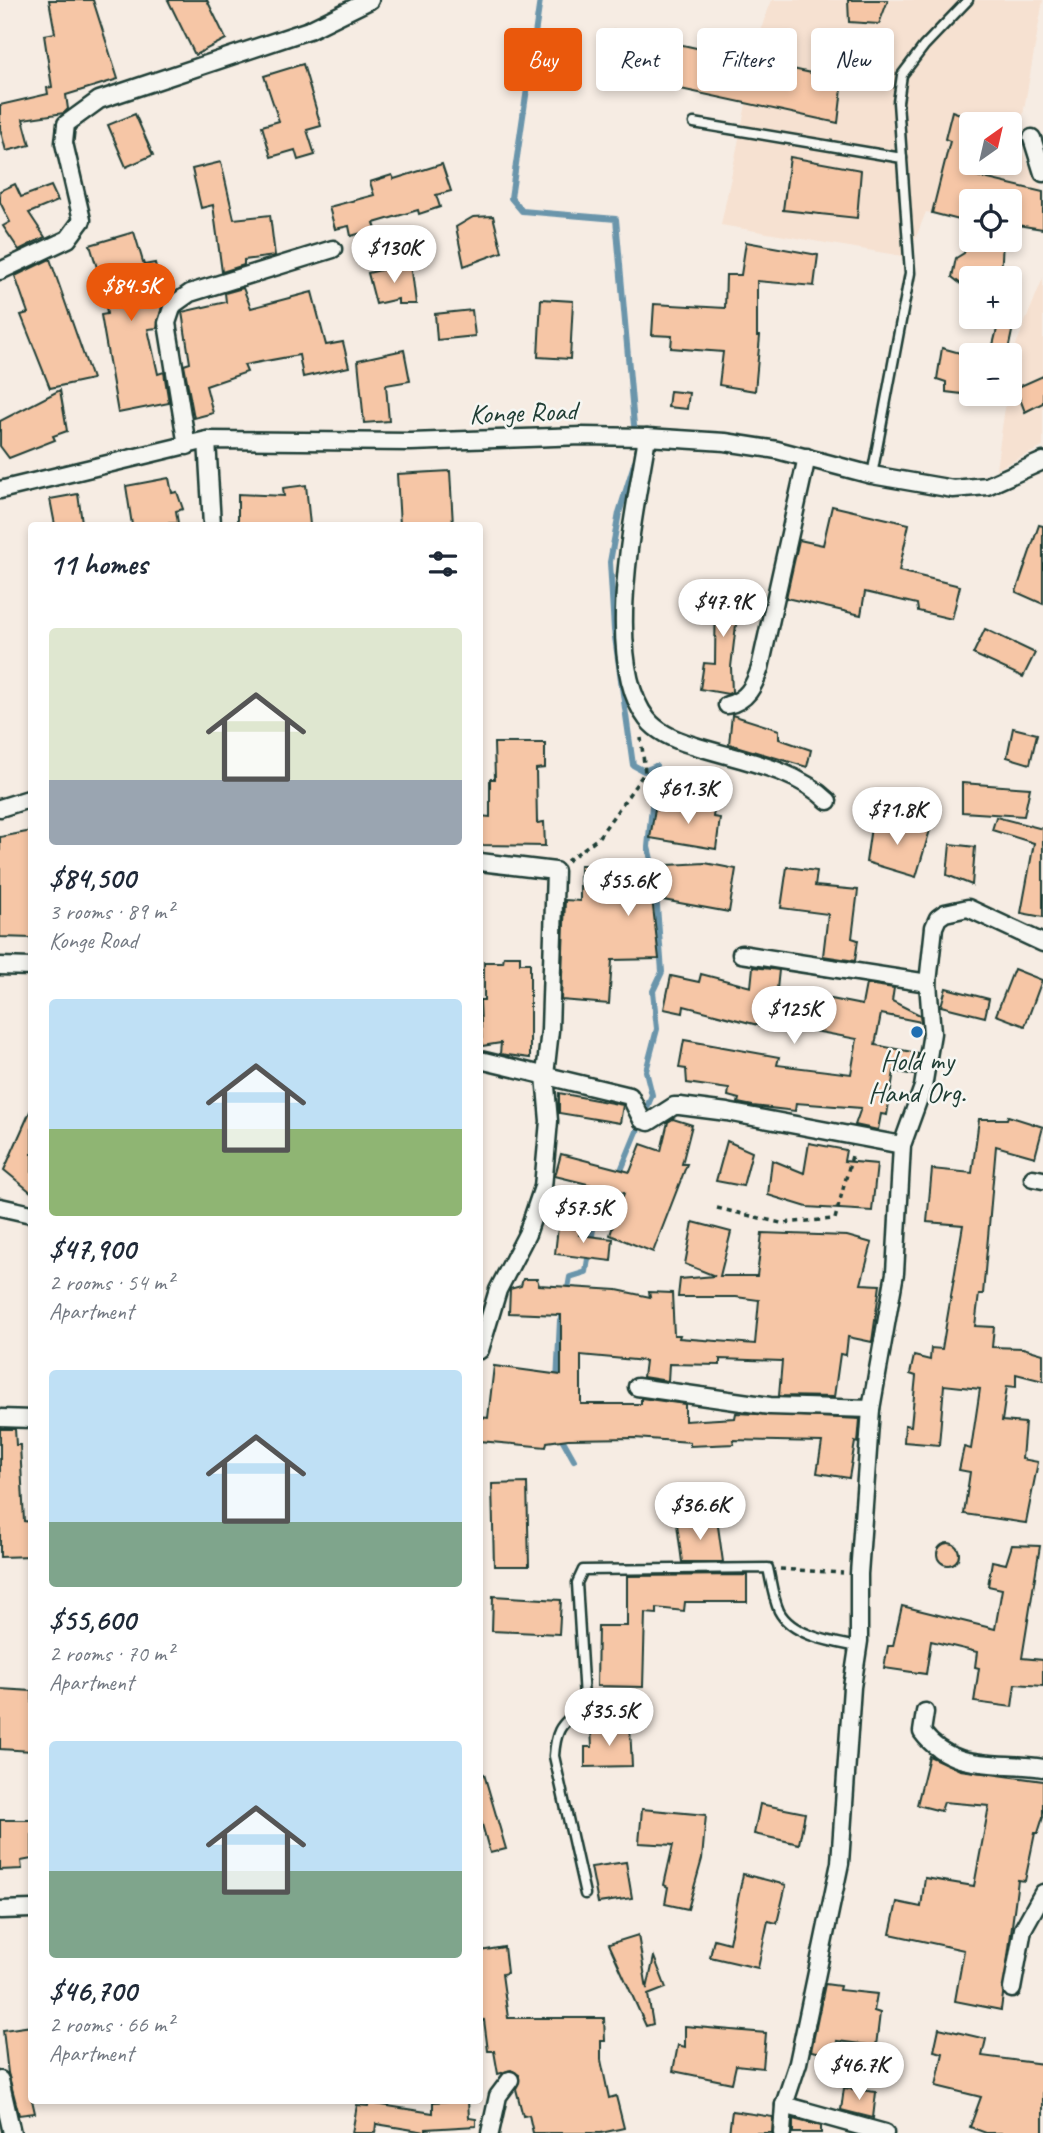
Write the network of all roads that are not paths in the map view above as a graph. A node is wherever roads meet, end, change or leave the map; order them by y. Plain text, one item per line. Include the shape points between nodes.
1 (370, 0) edge
2 (968, 0) edge
3 (694, 123) dead end
4 (1032, 138) dead end
5 (902, 158) junction
6 (1043, 173) edge
7 (333, 249) dead end
8 (0, 271) edge
9 (647, 437) junction
10 (207, 440) junction
11 (187, 446) junction
12 (807, 457) junction
13 (1043, 461) edge
14 (873, 475) junction
15 (0, 490) edge
16 (212, 522) edge
17 (727, 705) dead end
18 (28, 800) edge
19 (828, 801) dead end
20 (0, 808) edge
21 (483, 862) edge
22 (1043, 943) edge
23 (741, 954) dead end
24 (0, 966) edge
25 (28, 967) edge
26 (928, 982) junction
27 (483, 1061) edge
28 (545, 1075) junction
29 (902, 1145) junction
30 (0, 1207) edge
31 (28, 1214) edge
32 (483, 1340) edge
33 (637, 1387) dead end
34 (871, 1409) junction
35 (0, 1418) edge
36 (28, 1419) edge
37 (858, 1647) junction
38 (925, 1712) dead end
39 (1043, 1768) edge
40 (1043, 1893) edge
41 (585, 1894) dead end
42 (28, 1909) edge
43 (0, 1910) edge
44 (1012, 1989) dead end
45 (0, 2080) edge
46 (510, 2080) dead end
47 (784, 2105) junction
48 (12, 2133) edge
49 (490, 2133) edge
50 (782, 2133) edge
51 (885, 2133) edge

1 - 8 street via 309,30 99,100 66,124 65,143 82,219 68,239
2 - 5 lane via 902,75 898,102
3 - 5 lane
4 - 6 street
5 - 14 lane via 910,273
7 - 11 street via 190,293 173,305 167,323
9 - 10 street, Konge Road
9 - 12 street, Konge Road via 725,442
9 - 19 street via 624,582 628,669 640,708 673,738 791,775
10 - 11 street, Konge Road
10 - 16 street
11 - 15 street, Konge Road
12 - 14 street, Konge Road
12 - 17 street via 761,668 747,695
13 - 14 street, Konge Road via 1010,479 972,489
18 - 20 street
21 - 28 street via 555,871
22 - 26 street via 968,908 945,913 934,927
23 - 26 street
24 - 25 street
26 - 29 street via 932,1033 923,1087
27 - 28 street
28 - 29 street via 630,1096 642,1120 649,1122 680,1106
28 - 32 street via 549,1121 539,1204 498,1290
29 - 34 street via 895,1273
30 - 31 street
33 - 34 street via 770,1406
34 - 37 street
35 - 36 street
37 - 41 lane via 790,1624 779,1611 768,1568 589,1569 579,1575 584,1698 580,1708 561,1724 554,1756
37 - 47 street via 840,1863 798,2063
38 - 39 street via 922,1732 961,1762
40 - 44 street via 1023,1929
42 - 43 street
45 - 48 street
46 - 49 street via 498,2096
47 - 50 street
47 - 51 street

